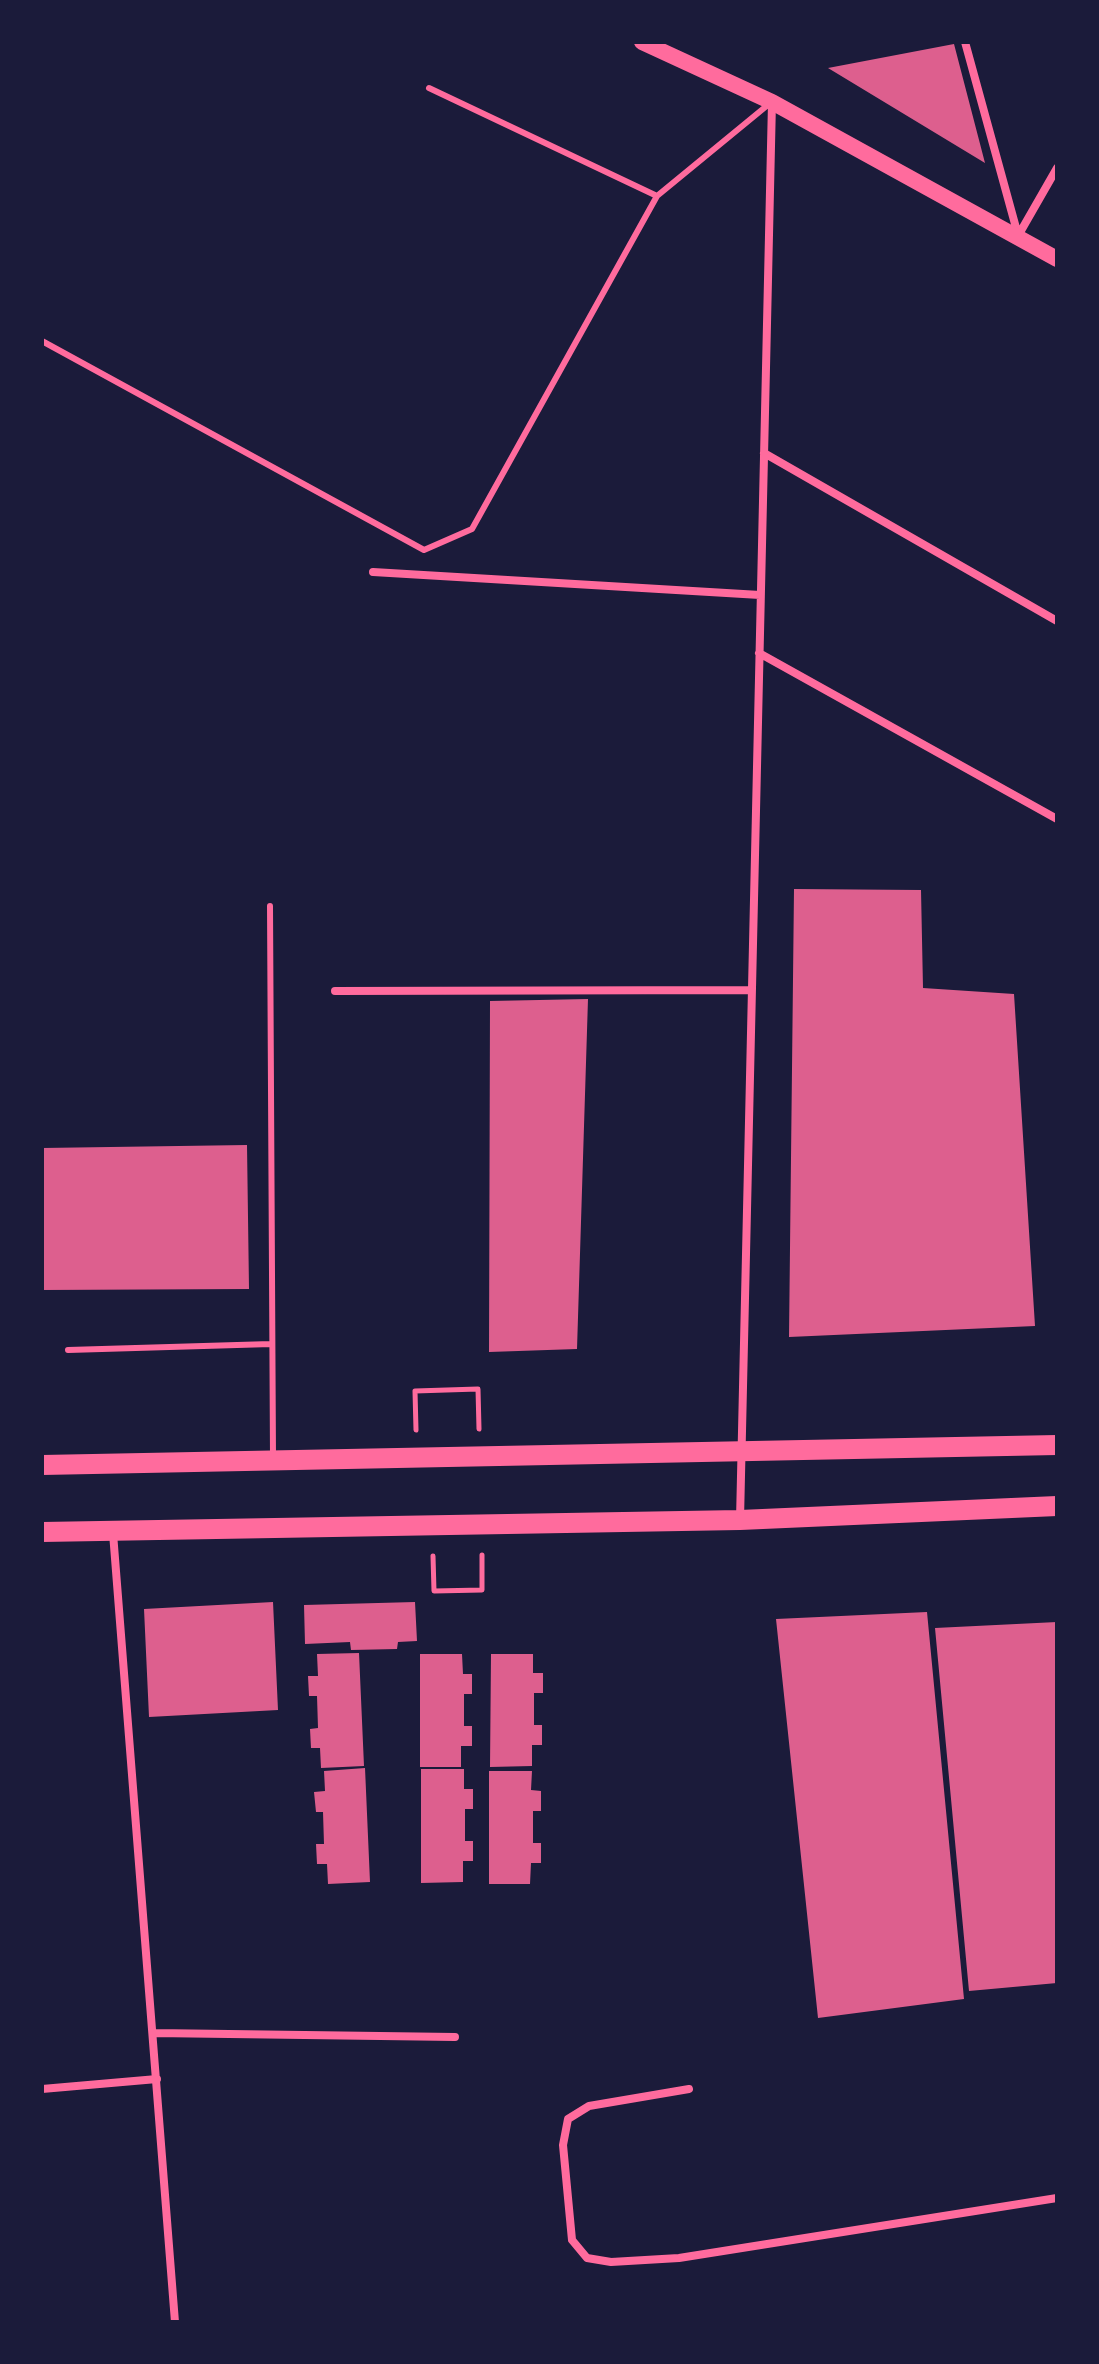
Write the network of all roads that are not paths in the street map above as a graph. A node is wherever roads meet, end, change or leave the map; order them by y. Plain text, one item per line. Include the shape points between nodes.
1 (965, 42) edge
2 (653, 44) edge
3 (429, 88) dead end
4 (772, 102) junction
5 (1057, 168) edge
6 (657, 196) junction
7 (1018, 236) junction
8 (1057, 259) edge
9 (42, 341) edge
10 (764, 453) junction
11 (373, 572) dead end
12 (760, 595) junction
13 (1057, 621) edge
14 (759, 653) junction
15 (1057, 819) edge
16 (270, 906) dead end
17 (751, 990) junction
18 (335, 991) dead end
19 (271, 1344) junction
20 (68, 1350) dead end
21 (1057, 1445) edge
22 (741, 1452) junction
23 (273, 1461) junction
24 (42, 1465) edge
25 (1057, 1506) edge
26 (740, 1520) junction
27 (113, 1530) junction
28 (42, 1532) edge
29 (154, 2033) junction
30 (455, 2037) dead end
31 (157, 2079) junction
32 (42, 2089) edge
33 (689, 2089) dead end
34 (1057, 2198) edge
35 (175, 2322) edge

1 - 7 street
2 - 4 main road
3 - 6 lane
4 - 6 lane
4 - 7 main road
4 - 10 street
5 - 7 street
6 - 9 lane via 472,529 424,550
7 - 8 main road
10 - 12 street
10 - 13 street
11 - 12 street
12 - 14 street
14 - 15 street
14 - 17 street
16 - 19 lane
17 - 18 street
17 - 22 street
19 - 20 lane
19 - 23 lane
21 - 22 main road
22 - 23 main road
22 - 26 street
23 - 24 main road
25 - 26 main road
26 - 27 main road
27 - 28 main road
27 - 29 street
29 - 30 street
29 - 31 street
31 - 32 street
31 - 35 street
33 - 34 street via 589,2106 568,2119 563,2145 572,2240 587,2258 679,2258

